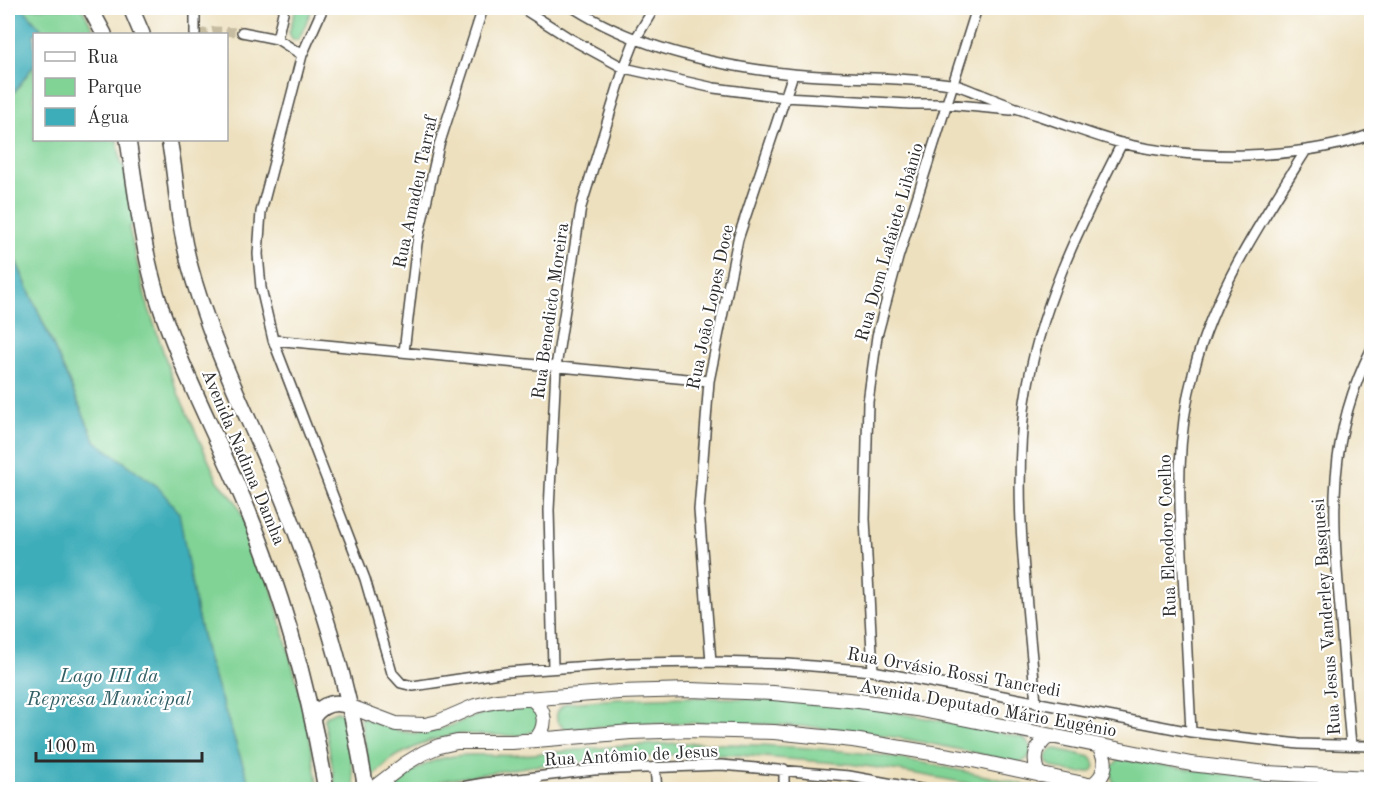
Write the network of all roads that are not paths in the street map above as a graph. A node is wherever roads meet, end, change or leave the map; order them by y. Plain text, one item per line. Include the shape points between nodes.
1 (90, 8) edge
2 (130, 8) edge
3 (195, 8) edge
4 (284, 8) edge
5 (323, 8) edge
6 (483, 8) edge
7 (522, 8) edge
8 (574, 8) edge
9 (654, 8) edge
10 (977, 8) edge
11 (242, 32) tunnel mouth
12 (103, 33) edge
13 (142, 33) edge
14 (195, 33) edge
15 (277, 39) junction
16 (635, 40) junction
17 (302, 55) junction
18 (624, 68) junction
19 (793, 74) junction
20 (953, 84) junction
21 (784, 97) junction
22 (946, 104) junction
23 (1022, 111) junction
24 (1371, 134) edge
25 (128, 141) edge
26 (169, 141) edge
27 (1122, 143) junction
28 (1305, 152) junction
29 (273, 340) junction
30 (1371, 348) edge
31 (404, 352) junction
32 (556, 367) junction
33 (709, 381) junction
34 (711, 662) junction
35 (553, 668) junction
36 (873, 671) junction
37 (561, 697) junction
38 (532, 699) junction
39 (1036, 703) junction
40 (351, 707) junction
41 (313, 717) junction
42 (1191, 732) junction
43 (1049, 736) junction
44 (563, 738) junction
45 (535, 740) junction
46 (1351, 745) junction
47 (1098, 746) junction
48 (1371, 746) edge
49 (655, 767) junction
50 (784, 769) junction
51 (1040, 775) junction
52 (536, 777) junction
53 (1371, 778) edge
54 (1092, 785) junction
55 (907, 788) edge
56 (326, 789) edge
57 (366, 789) edge
58 (371, 789) edge
59 (445, 789) edge
60 (537, 789) edge
61 (657, 789) edge
62 (784, 789) edge
63 (926, 789) edge
64 (1111, 789) edge

1 - 12 main road
2 - 13 main road
3 - 14 street
4 - 15 street
5 - 17 street
6 - 31 street, Rua Amadeu Tarraf via 436,156 417,243
7 - 18 street
8 - 16 street
9 - 16 street, Rua Benedicto Moreira
10 - 20 street, Rua Dom Lafaiete Libânio
11 - 15 street
15 - 17 street
16 - 18 street, Rua Benedicto Moreira
16 - 19 street via 724,64
17 - 29 street via 261,212 261,288
18 - 21 street via 714,88
18 - 32 street, Rua Benedicto Moreira via 581,207
19 - 20 street
19 - 21 street, Rua João Lopes Doce
20 - 22 street, Rua Dom Lafaiete Libânio
20 - 23 street
21 - 22 street
21 - 33 street, Rua João Lopes Doce via 738,239
22 - 23 street
22 - 36 street, Rua Dom Lafaiete Libânio via 877,336 868,402 865,519
23 - 27 street
24 - 28 street
25 - 41 main road, Avenida Nadima Damha via 157,295 178,354 267,560 296,645
26 - 40 main road, Avenida Nadima Damha via 180,224 206,318 304,553 333,635
27 - 28 street via 1187,153
27 - 39 street via 1058,279 1042,324 1025,402 1021,494
28 - 42 street, Rua Eleodoro Coelho via 1231,275 1194,369 1186,409 1178,486
29 - 31 street
29 - 35 street, Rua Orvásio Rossi Tancredi via 365,579 392,673 401,683 422,685
30 - 46 street, Rua Jesus Vanderley Basquesi via 1343,426 1334,484 1334,533
31 - 32 street
32 - 33 street
32 - 35 street, Rua Benedicto Moreira via 549,510
33 - 34 street, Rua João Lopes Doce via 699,510
34 - 35 street, Rua Orvásio Rossi Tancredi
34 - 36 street, Rua Orvásio Rossi Tancredi
36 - 39 street, Rua Orvásio Rossi Tancredi
37 - 38 street, Avenida Deputado Mário Eugênio
37 - 43 street, Avenida Deputado Mário Eugênio via 690,690 773,693 917,709
37 - 44 street via 552,716 554,728
38 - 40 street, Avenida Deputado Mário Eugênio via 475,706 425,725 396,724
38 - 45 street via 541,707 544,718
39 - 42 street, Rua Orvásio Rossi Tancredi
40 - 41 main road via 330,704
40 - 57 main road, Avenida Nadima Damha
41 - 56 main road, Avenida Nadima Damha
42 - 46 street, Rua Orvásio Rossi Tancredi via 1299,744
43 - 47 street, Avenida Deputado Mário Eugênio
43 - 51 street via 1036,753
44 - 45 street
44 - 51 street via 693,730 774,732 911,748
45 - 58 street via 439,746
46 - 48 street, Rua Orvásio Rossi Tancredi
47 - 53 street, Avenida Deputado Mário Eugênio via 1191,764 1266,773
47 - 54 street via 1105,768
49 - 50 street, Rua Antômio de Jesus via 721,765
49 - 52 street, Rua Antômio de Jesus
49 - 61 street
50 - 55 street, Rua Antômio de Jesus via 849,776
50 - 62 street
51 - 54 street
52 - 59 street, Rua Antômio de Jesus
52 - 60 street
54 - 64 street
55 - 63 street, Rua Antômio de Jesus

